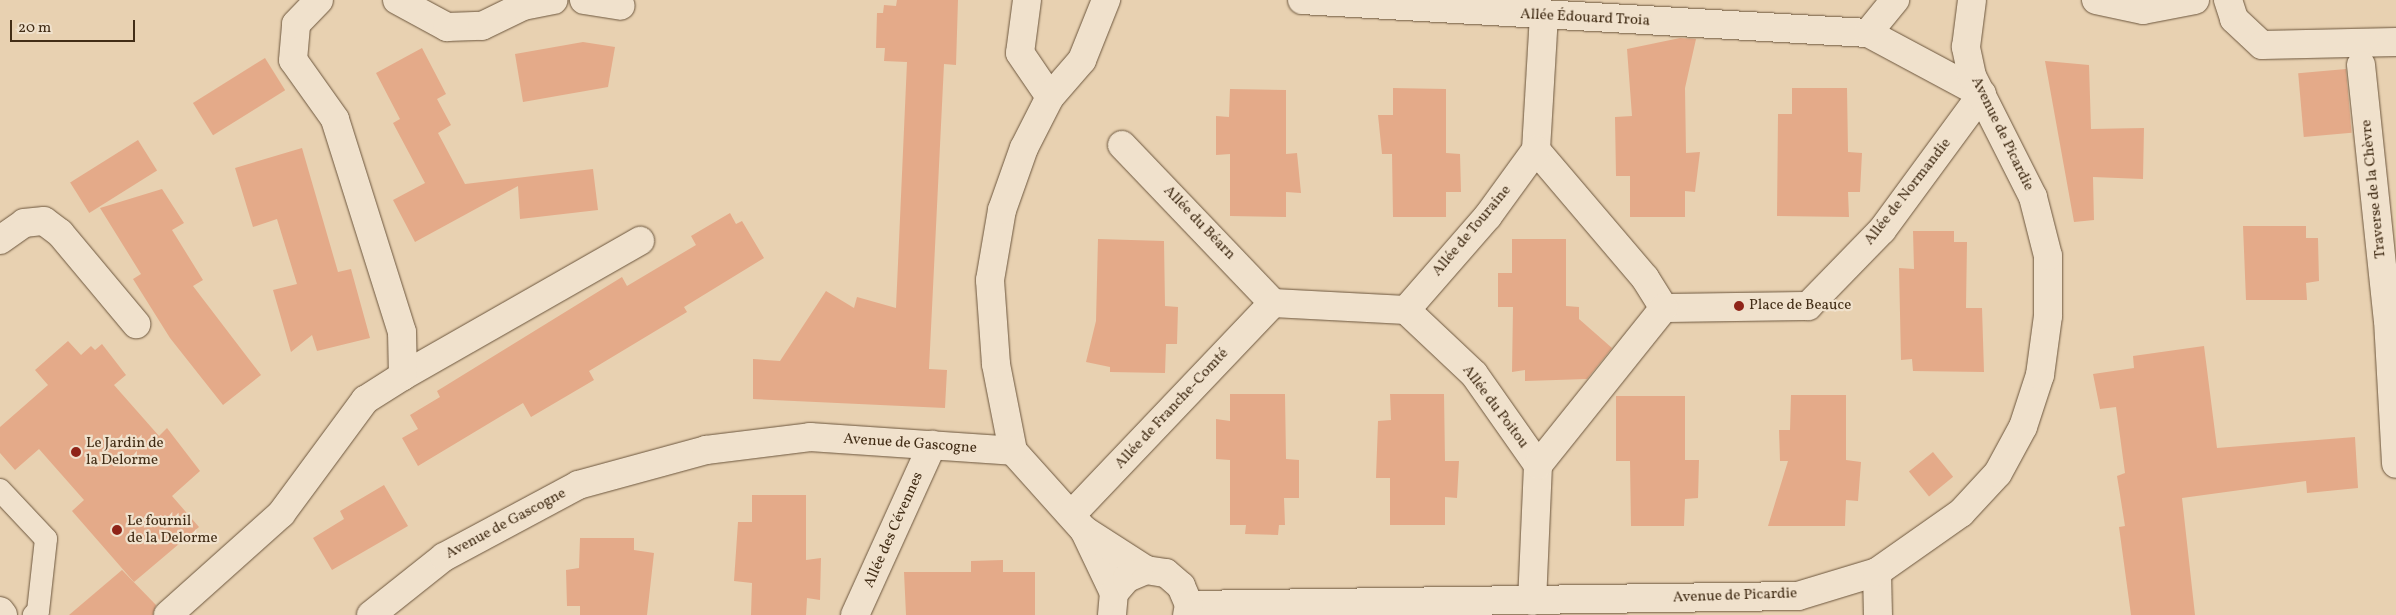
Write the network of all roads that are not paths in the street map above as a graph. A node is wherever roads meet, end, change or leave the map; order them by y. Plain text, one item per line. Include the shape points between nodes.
1 (319, 0) edge
2 (397, 0) edge
3 (553, 0) edge
4 (584, 0) edge
5 (1027, 0) edge
6 (1106, 0) edge
7 (1302, 0) edge
8 (1895, 0) edge
9 (1972, 0) edge
10 (2096, 0) edge
11 (2195, 0) edge
12 (2228, 0) edge
13 (621, 6) dead end
14 (1483, 6) edge
15 (1544, 16) junction
16 (1868, 33) junction
17 (2396, 42) edge
18 (2361, 65) dead end
19 (1982, 94) junction
20 (1050, 97) junction
21 (1122, 145) dead end
22 (1536, 150) junction
23 (0, 240) edge
24 (640, 240) dead end
25 (1272, 303) junction
26 (1664, 308) junction
27 (1406, 310) junction
28 (136, 324) dead end
29 (403, 376) junction
30 (932, 445) junction
31 (1013, 451) junction
32 (2396, 464) edge
33 (1538, 465) junction
34 (0, 490) edge
35 (1078, 522) junction
36 (1146, 570) junction
37 (1877, 572) junction
38 (1532, 601) junction
39 (1113, 604) edge
40 (1400, 608) edge
41 (1599, 608) edge
42 (1188, 610) edge
43 (0, 611) edge
44 (3, 615) edge
45 (34, 615) edge
46 (168, 615) edge
47 (371, 615) edge
48 (856, 615) edge
49 (1878, 615) edge

1 - 29 street via 296,24 294,60 335,119 402,332
2 - 3 street via 447,27 482,26 523,6
4 - 13 street
5 - 20 street via 1020,53
6 - 20 street via 1082,60
7 - 14 street, Allée Édouard Troia
8 - 16 street
9 - 19 street, Avenue de Picardie via 1966,47
10 - 11 street via 2142,10
12 - 17 street via 2234,19 2262,45
14 - 15 street, Allée Édouard Troia
15 - 16 street, Allée Édouard Troia
15 - 22 street
16 - 19 street, Allée Édouard Troia
18 - 32 street, Traverse de la Chèvre via 2388,320
19 - 26 street, Allée de Normandie via 1882,230 1808,306
19 - 37 street, Avenue de Picardie via 2033,197 2048,256 2040,375 2023,427 1998,473 1961,513
20 - 31 street via 1024,148 1002,210 990,280 996,364
21 - 25 street, Allée du Béarn
22 - 26 street via 1645,278
22 - 27 street, Allée de Touraine via 1488,216
23 - 28 street via 24,223 44,221 60,233
24 - 29 street
25 - 27 street
25 - 35 street, Allée de Franche-Comté
26 - 33 street, Allée du Poitou
27 - 33 street, Allée du Poitou via 1474,374
29 - 46 street via 365,400 281,514
30 - 31 street, Avenue de Gascogne
30 - 47 street, Avenue de Gascogne via 810,437 706,450 578,485 444,557
30 - 48 street, Allée des Cévennes
31 - 35 street
33 - 38 street
34 - 45 lane via 46,539 38,611
35 - 36 street
35 - 39 street
36 - 39 street via 1127,578
36 - 42 street via 1166,573 1181,586
37 - 41 street, Avenue de Picardie via 1798,596
37 - 49 street
38 - 40 street, Avenue de Picardie
38 - 41 street, Avenue de Picardie
40 - 42 street, Avenue de Picardie
43 - 44 street

